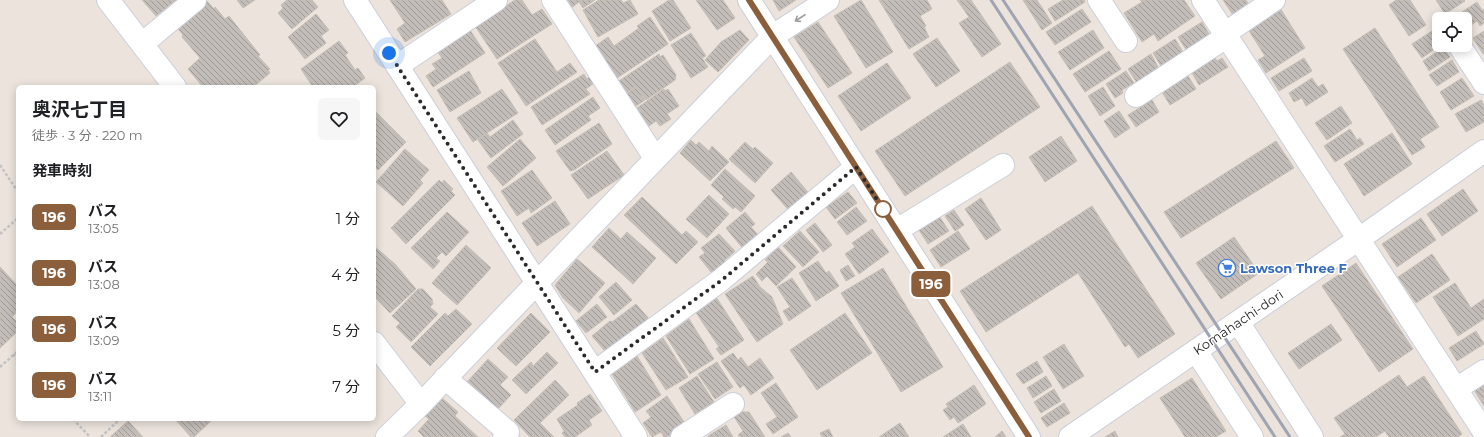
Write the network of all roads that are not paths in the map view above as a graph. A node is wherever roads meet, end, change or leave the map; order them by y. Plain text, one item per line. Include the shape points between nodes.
1 (108, 0) edge
2 (195, 0) edge
3 (355, 0) edge
4 (496, 0) edge
5 (553, 0) edge
6 (749, 0) edge
7 (828, 0) edge
8 (1099, 0) edge
9 (1203, 0) edge
10 (1274, 0) edge
11 (1225, 35) junction
12 (773, 36) junction
13 (1126, 41) dead end
14 (142, 44) junction
15 (1464, 52) edge
16 (397, 66) junction
17 (1484, 83) edge
18 (173, 85) edge
19 (1136, 96) dead end
20 (1484, 151) edge
21 (655, 158) junction
22 (1003, 165) dead end
23 (856, 167) junction
24 (897, 230) junction
25 (1359, 239) junction
26 (537, 281) junction
27 (1238, 322) junction
28 (376, 346) edge
29 (1196, 351) junction
30 (1484, 371) edge
31 (595, 372) junction
32 (445, 378) junction
33 (1456, 389) junction
34 (421, 404) junction
35 (733, 404) dead end
36 (1484, 432) edge
37 (387, 437) edge
38 (504, 437) edge
39 (636, 437) edge
40 (682, 437) edge
41 (1029, 437) edge
42 (1070, 437) edge
43 (1252, 437) edge
44 (1312, 437) edge

1 - 14 street
2 - 14 street
3 - 16 street
4 - 16 street
5 - 21 street
6 - 12 street
7 -> 12 street
8 - 13 street
9 - 11 street
10 - 11 street
11 - 19 street
11 - 25 street
12 - 21 street
12 - 23 street
14 - 18 street
15 - 17 street
16 - 26 street
20 - 25 street, Komahachi-dori
21 - 26 street
22 - 24 street
23 - 24 street
23 - 31 street via 722,280
24 - 41 street
25 - 27 street, Komahachi-dori
25 - 33 street
26 - 31 street
26 - 32 street
27 - 29 street, Komahachi-dori
27 - 44 street
28 - 34 street
29 - 42 street, Komahachi-dori
29 - 43 street
30 - 33 street
31 - 39 street
32 - 34 street
32 - 38 street via 508,432
33 - 36 street
34 - 37 street
35 - 40 street

